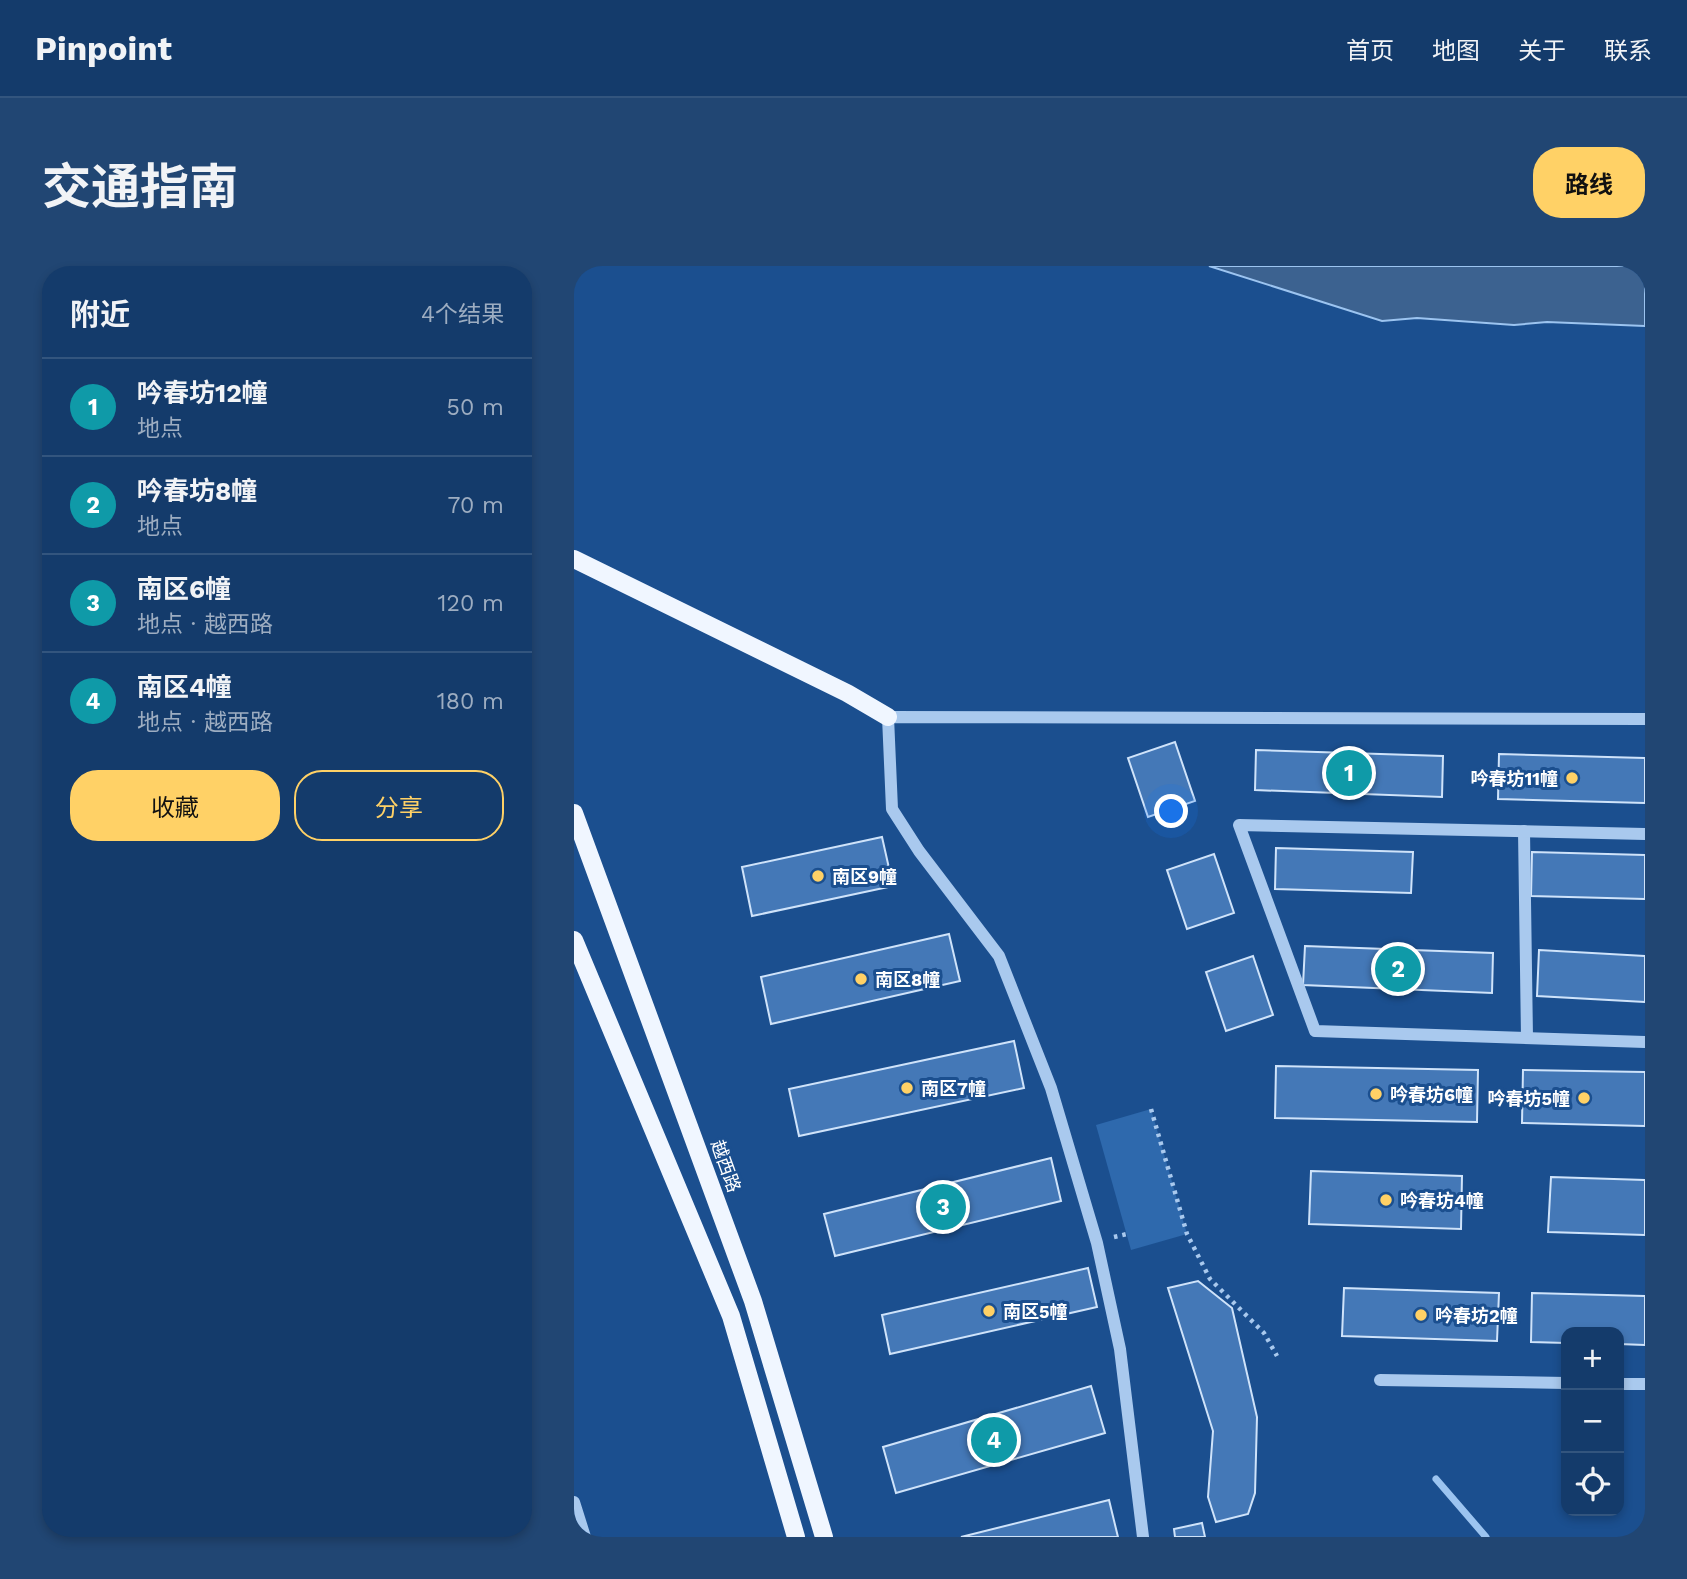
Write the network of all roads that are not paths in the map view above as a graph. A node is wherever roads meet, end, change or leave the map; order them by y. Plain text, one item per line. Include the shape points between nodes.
1 (574, 559) edge
2 (888, 717) junction
3 (1645, 719) edge
4 (574, 813) edge
5 (1524, 831) junction
6 (1645, 834) edge
7 (574, 940) edge
8 (1527, 1038) junction
9 (1645, 1042) edge
10 (1380, 1380) dead end
11 (1561, 1383) edge
12 (1624, 1384) edge
13 (1645, 1384) edge
14 (574, 1502) edge
15 (585, 1537) edge
16 (796, 1537) edge
17 (824, 1537) edge
18 (1143, 1537) edge

1 - 2 main road
2 - 3 street
2 - 18 street via 892,809 999,956 1051,1088 1097,1243 1120,1349
4 - 17 main road, 越西路 via 753,1301
5 - 6 street
5 - 8 street
5 - 8 street via 1239,825 1315,1031
7 - 16 main road via 731,1316
8 - 9 street
10 - 11 street
12 - 13 street
14 - 15 street

